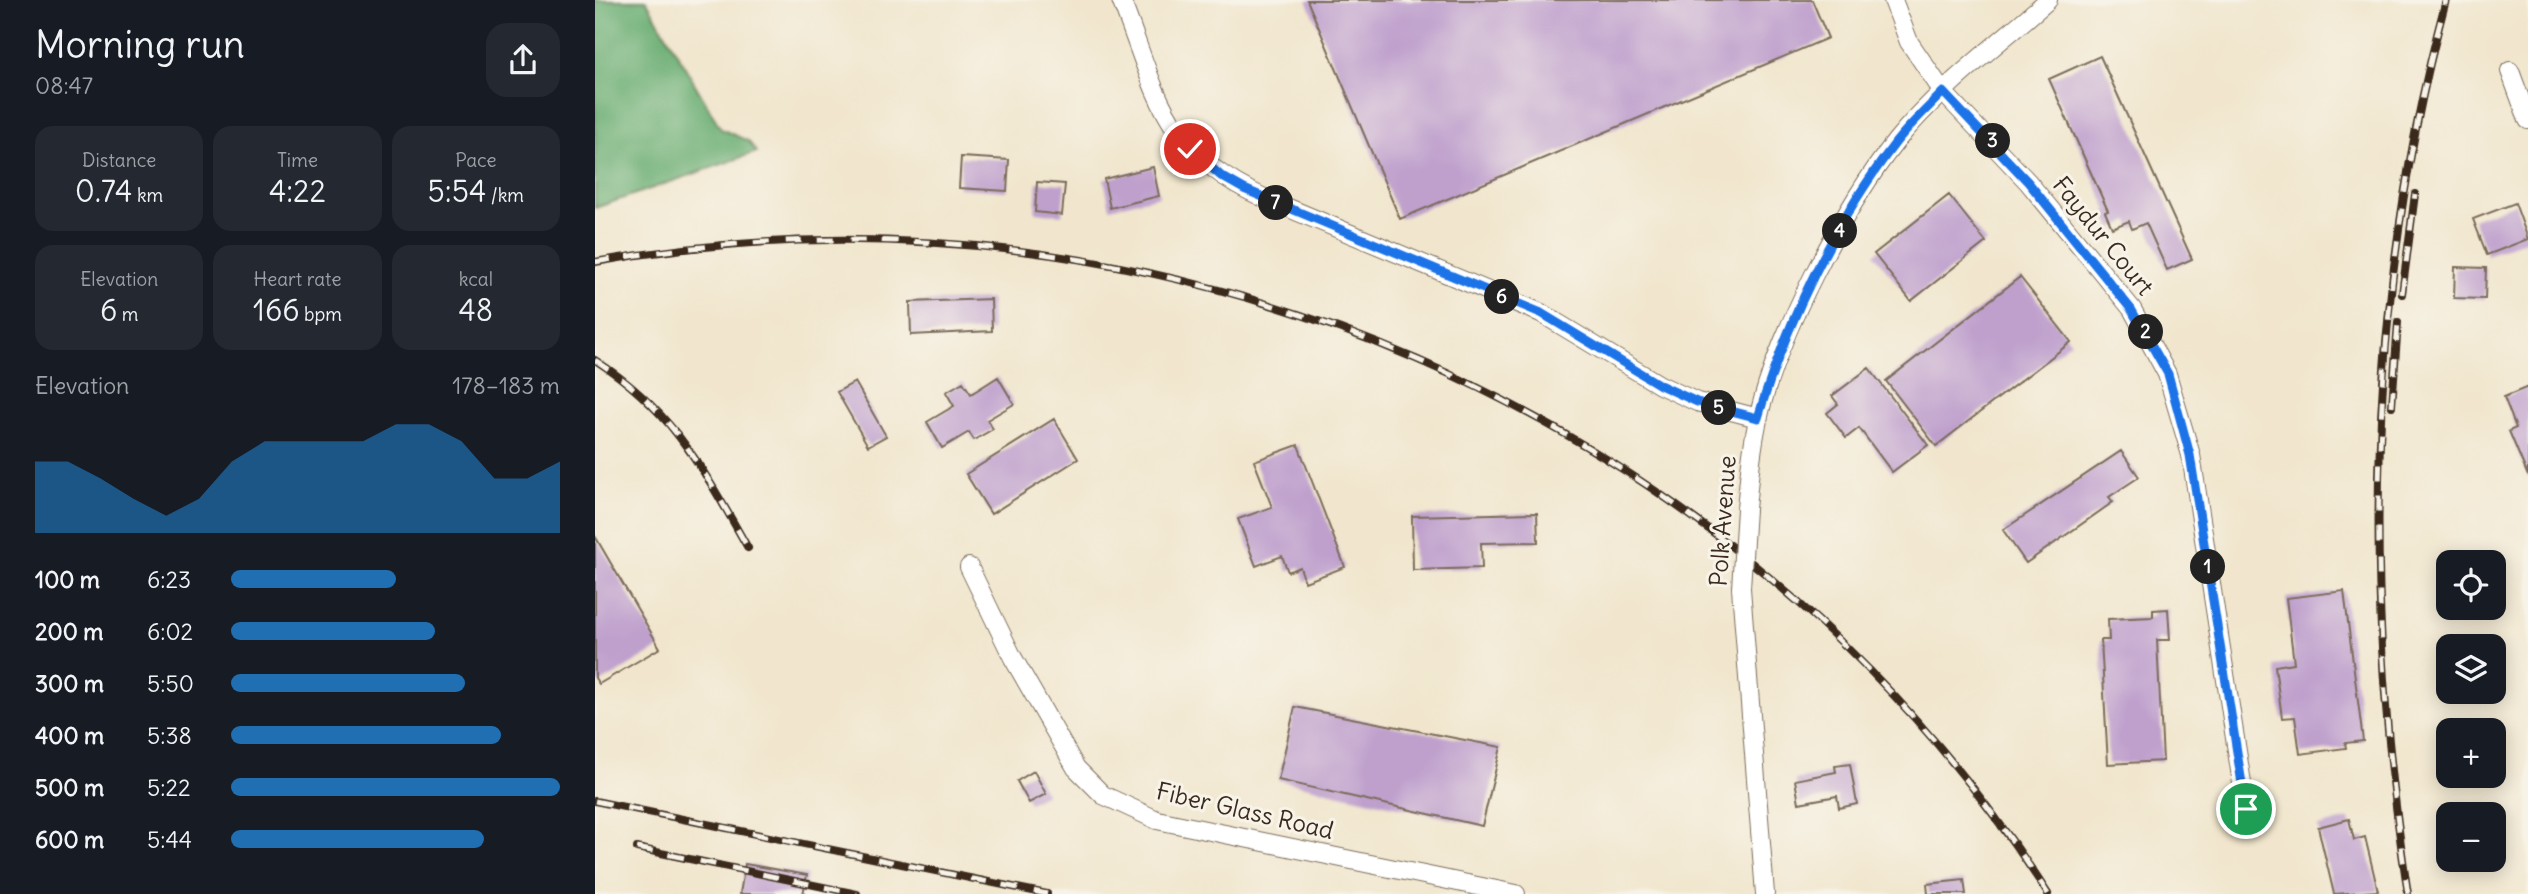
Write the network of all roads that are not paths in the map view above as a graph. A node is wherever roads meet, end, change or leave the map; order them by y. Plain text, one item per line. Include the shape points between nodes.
1 (1121, 0) edge
2 (1893, 0) edge
3 (2047, 0) edge
4 (2510, 71) dead end
5 (1943, 92) junction
6 (2528, 120) edge
7 (1758, 418) junction
8 (969, 567) dead end
9 (2246, 809) dead end
10 (1516, 894) edge
11 (1765, 894) edge

1 - 7 street via 1166,117 1190,149 1221,176 1541,313 1660,385 1697,402
2 - 5 street, Faydur Court via 1909,42
3 - 5 street, Polk Avenue
4 - 6 street
5 - 7 street, Polk Avenue via 1896,141 1856,201 1778,355
5 - 9 street, Faydur Court via 2028,182 2131,309 2168,374 2190,455
7 - 11 street, Polk Avenue, bridge via 1741,588
8 - 10 street, Fiber Glass Road via 1013,658 1076,768 1103,795 1157,820

